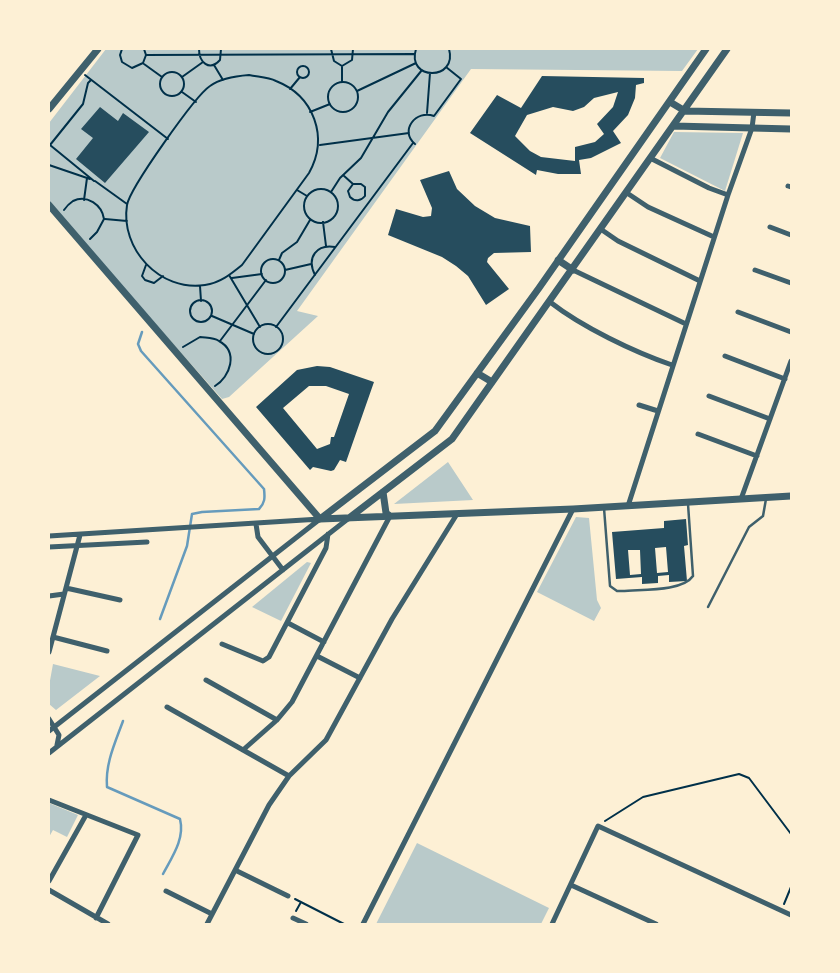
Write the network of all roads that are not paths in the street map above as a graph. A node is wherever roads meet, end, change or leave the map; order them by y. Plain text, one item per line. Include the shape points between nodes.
1 (98, 49) edge
2 (706, 49) edge
3 (728, 49) edge
4 (670, 102) junction
5 (49, 110) edge
6 (685, 111) junction
7 (754, 112) junction
8 (791, 113) edge
9 (674, 126) junction
10 (752, 128) junction
11 (791, 129) edge
12 (652, 159) junction
13 (627, 193) junction
14 (728, 195) junction
15 (49, 205) edge
16 (770, 227) dead end
17 (602, 230) junction
18 (791, 235) edge
19 (714, 237) junction
20 (558, 260) junction
21 (573, 270) junction
22 (755, 270) dead end
23 (700, 281) junction
24 (791, 284) edge
25 (550, 302) junction
26 (738, 312) dead end
27 (686, 324) junction
28 (791, 332) edge
29 (725, 356) dead end
30 (791, 362) edge
31 (672, 366) junction
32 (477, 374) junction
33 (785, 379) junction
34 (492, 382) junction
35 (709, 396) dead end
36 (640, 405) dead end
37 (658, 411) junction
38 (770, 419) junction
39 (698, 434) dead end
40 (757, 456) junction
41 (382, 492) junction
42 (791, 496) edge
43 (766, 498) junction
44 (741, 499) junction
45 (688, 502) junction
46 (628, 506) junction
47 (604, 507) junction
48 (574, 509) junction
49 (458, 514) junction
50 (390, 516) junction
51 (349, 518) junction
52 (320, 519) junction
53 (256, 524) junction
54 (328, 534) junction
55 (80, 535) junction
56 (49, 536) edge
57 (147, 542) dead end
58 (79, 545) junction
59 (49, 547) edge
60 (272, 557) junction
61 (282, 570) junction
62 (66, 588) junction
63 (64, 594) junction
64 (49, 596) edge
65 (120, 600) dead end
66 (708, 606) dead end
67 (288, 622) junction
68 (53, 637) junction
69 (324, 642) junction
70 (222, 644) dead end
71 (107, 651) dead end
72 (49, 652) edge
73 (317, 656) junction
74 (360, 678) junction
75 (206, 680) dead end
76 (167, 707) dead end
77 (49, 719) edge
78 (277, 720) junction
79 (54, 727) junction
80 (49, 731) edge
81 (55, 748) junction
82 (243, 750) junction
83 (49, 753) edge
84 (289, 776) junction
85 (49, 800) edge
86 (86, 814) junction
87 (237, 871) junction
88 (49, 881) edge
89 (570, 885) junction
90 (49, 890) edge
91 (166, 891) dead end
92 (288, 896) road end
93 (212, 914) junction
94 (791, 915) edge
95 (96, 918) junction
96 (293, 918) road end
97 (108, 924) edge
98 (207, 924) edge
99 (306, 924) edge
100 (363, 924) edge
101 (552, 924) edge
102 (656, 924) edge

1 - 5 street
2 - 4 street
3 - 6 street
4 - 6 street
4 - 20 street
6 - 7 street
6 - 9 street
7 - 8 street
7 - 10 street
9 - 10 street
9 - 12 street
10 - 11 street
10 - 14 street
12 - 13 street
12 - 14 street
13 - 17 street
13 - 19 street via 648,207
14 - 19 street
15 - 52 street
16 - 18 street
17 - 21 street
17 - 23 street
19 - 23 street
20 - 21 street
20 - 32 street
21 - 25 street
21 - 27 street
22 - 24 street
23 - 27 street
25 - 31 street via 565,313
25 - 34 street
26 - 28 street
27 - 31 street
29 - 33 street
30 - 33 street
31 - 37 street
32 - 34 street
32 - 52 street via 434,431
33 - 38 street
34 - 41 street via 452,439
35 - 38 street
36 - 37 street
37 - 46 street
38 - 40 street
39 - 40 street
40 - 44 street
41 - 50 street via 386,512
41 - 51 street
42 - 43 street
43 - 44 street
43 - 66 lane via 763,516 749,526
44 - 45 street
45 - 46 street
45 - 47 lane via 693,576 682,586 622,591 610,586
46 - 47 street
47 - 48 street
48 - 49 street
48 - 100 street
49 - 50 street
49 - 74 street via 392,619
50 - 51 street
50 - 69 street
51 - 52 street
51 - 54 street
52 - 53 street
52 - 60 street
53 - 55 street
53 - 60 street via 258,537
54 - 61 street
54 - 67 street via 326,548
55 - 56 street
55 - 58 street
57 - 58 street
58 - 59 street
58 - 62 street
60 - 61 street
60 - 79 street
61 - 81 street
62 - 63 street
62 - 65 street
63 - 64 street
63 - 68 street
67 - 69 street
67 - 70 street via 263,661
68 - 71 street
68 - 72 street
69 - 73 street
73 - 74 street
73 - 78 street via 292,702
74 - 84 street via 326,740
75 - 78 street
76 - 82 street
77 - 79 street
78 - 82 street
79 - 80 street
79 - 81 street via 60,738
81 - 83 street
82 - 84 street
84 - 87 street via 269,805
85 - 86 street
86 - 88 street
86 - 95 street via 138,835
87 - 92 street
87 - 93 street
89 - 94 street via 598,826
89 - 101 street
89 - 102 street
90 - 95 street
91 - 93 street
93 - 98 street
95 - 97 street
96 - 99 street

